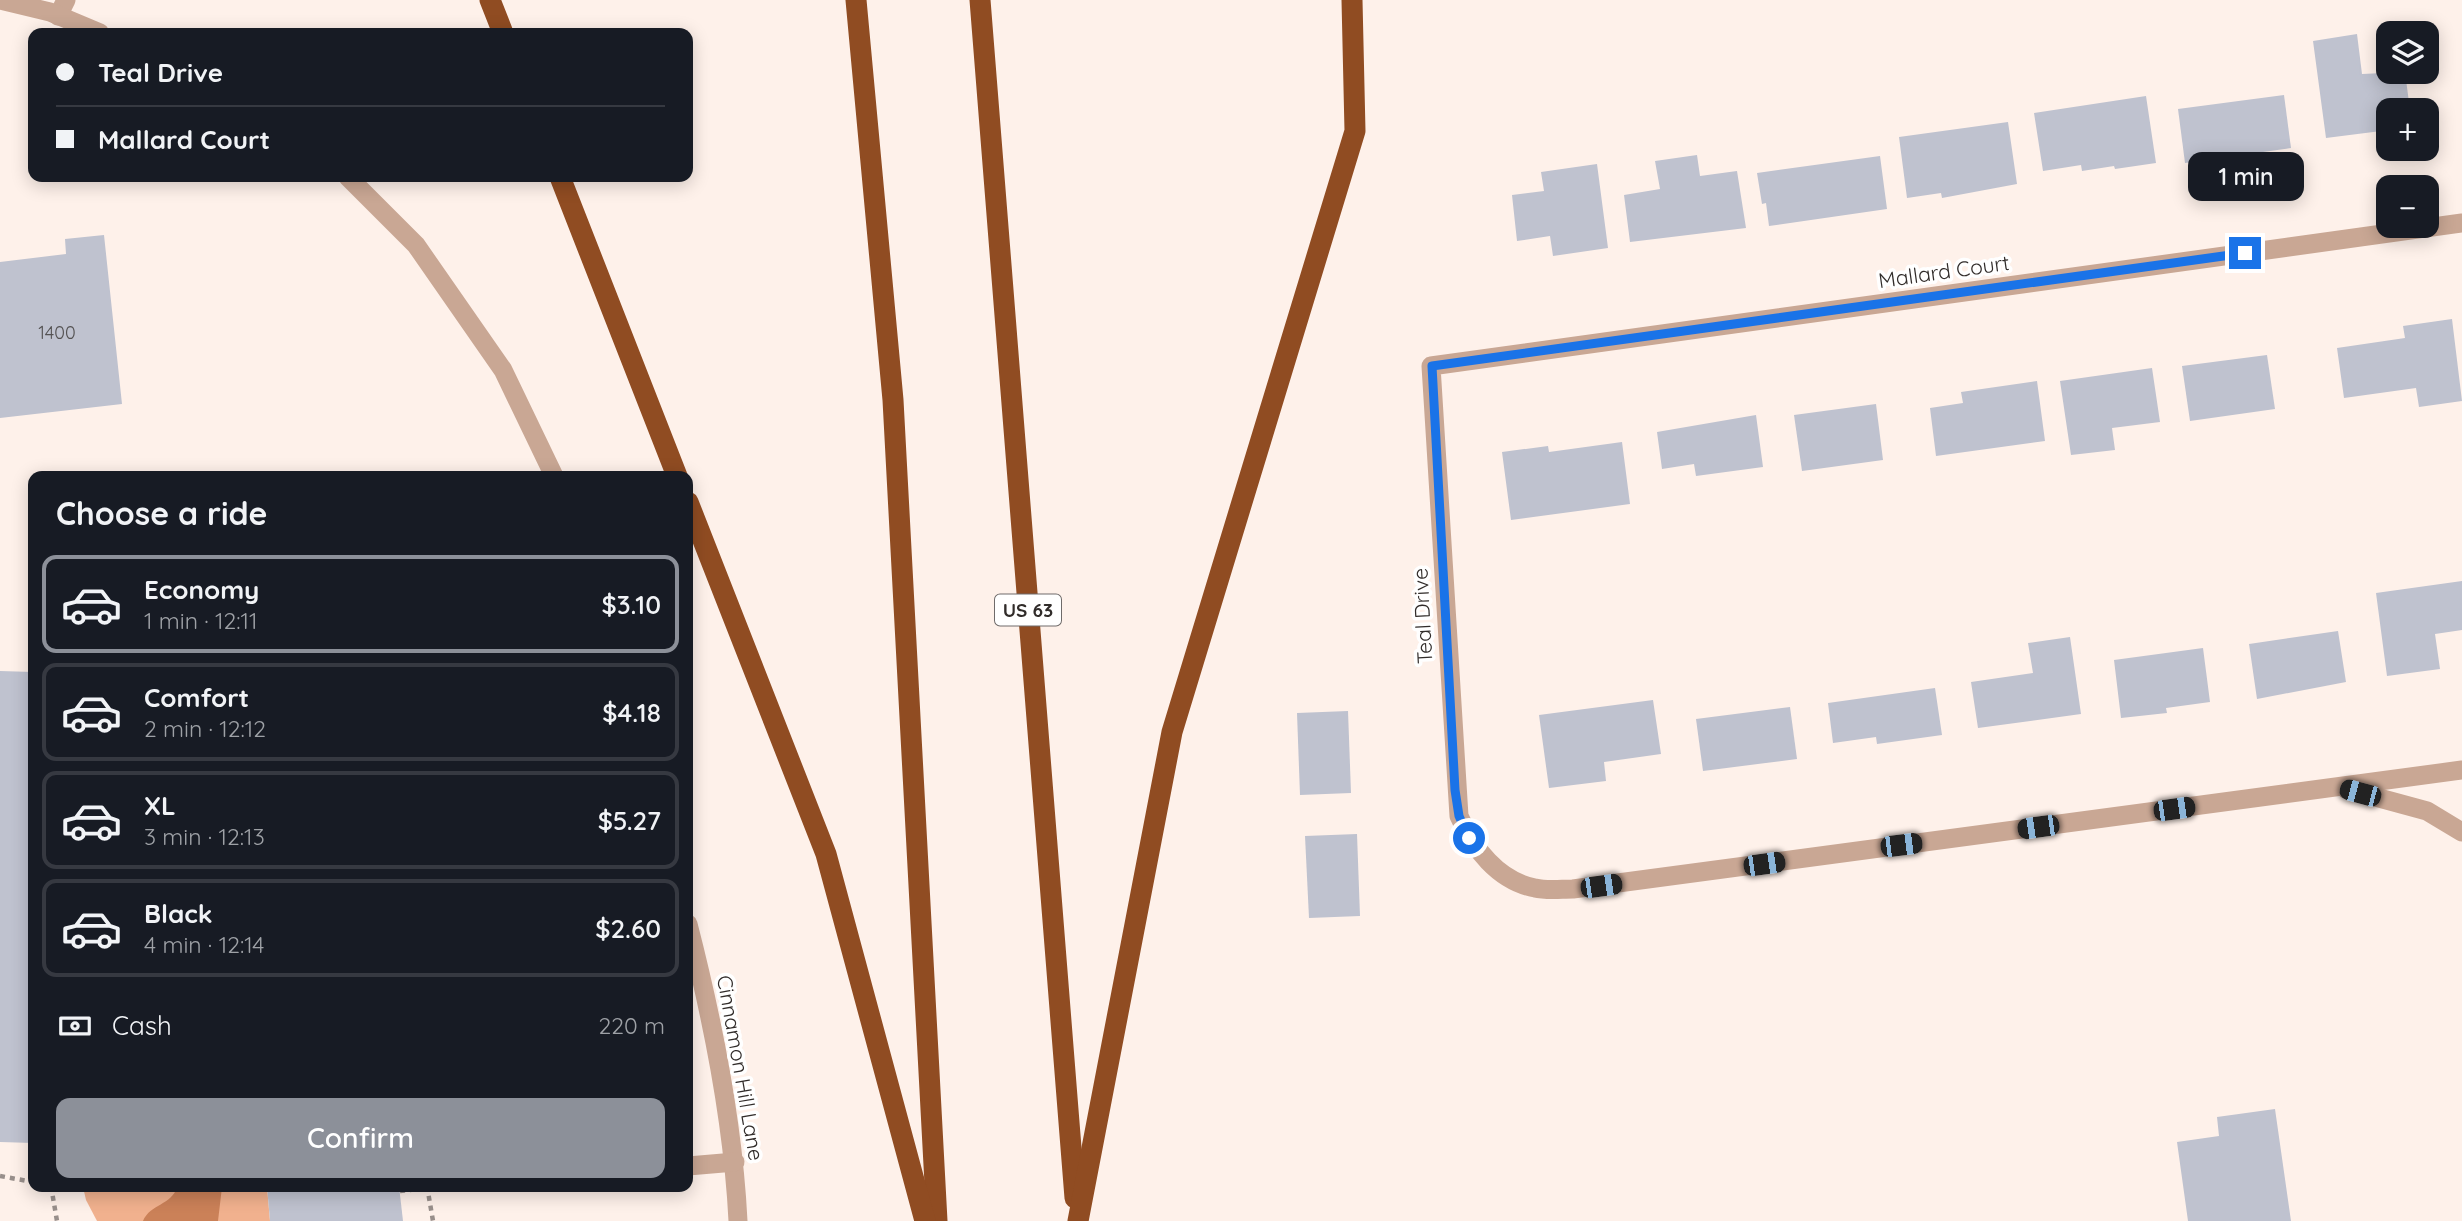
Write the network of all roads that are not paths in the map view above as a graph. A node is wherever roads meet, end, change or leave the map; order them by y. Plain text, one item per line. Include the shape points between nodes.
1 (490, 0) edge
2 (856, 0) edge
3 (981, 0) edge
4 (1352, 0) edge
5 (0, 1) edge
6 (62, 8) edge
7 (92, 28) edge
8 (501, 28) edge
9 (353, 182) edge
10 (562, 182) edge
11 (2462, 223) edge
12 (1432, 366) joint
13 (552, 471) edge
14 (675, 471) edge
15 (693, 515) edge
16 (2462, 770) edge
17 (2338, 787) junction
18 (2462, 832) edge
19 (693, 944) edge
20 (735, 1162) junction
21 (693, 1166) edge
22 (738, 1221) edge
23 (925, 1221) edge
24 (937, 1221) edge
25 (1077, 1221) edge

1 - 8 highway
2 - 24 highway via 894,400
3 - 25 highway, US 63
4 - 25 highway via 1356,131 1172,732
5 - 6 street
6 - 7 street
9 - 13 street via 416,245 503,370
10 - 14 highway
11 - 12 street, Mallard Court
12 - 17 street, Teal Drive via 1455,790 1469,838 1504,875 1534,888 1573,889
15 - 23 highway via 826,854
16 - 17 street, Teal Drive
17 - 18 street via 2427,811
19 - 20 street, Cinnamon Hill Lane via 707,998
20 - 21 street
20 - 22 street, Cinnamon Hill Lane

